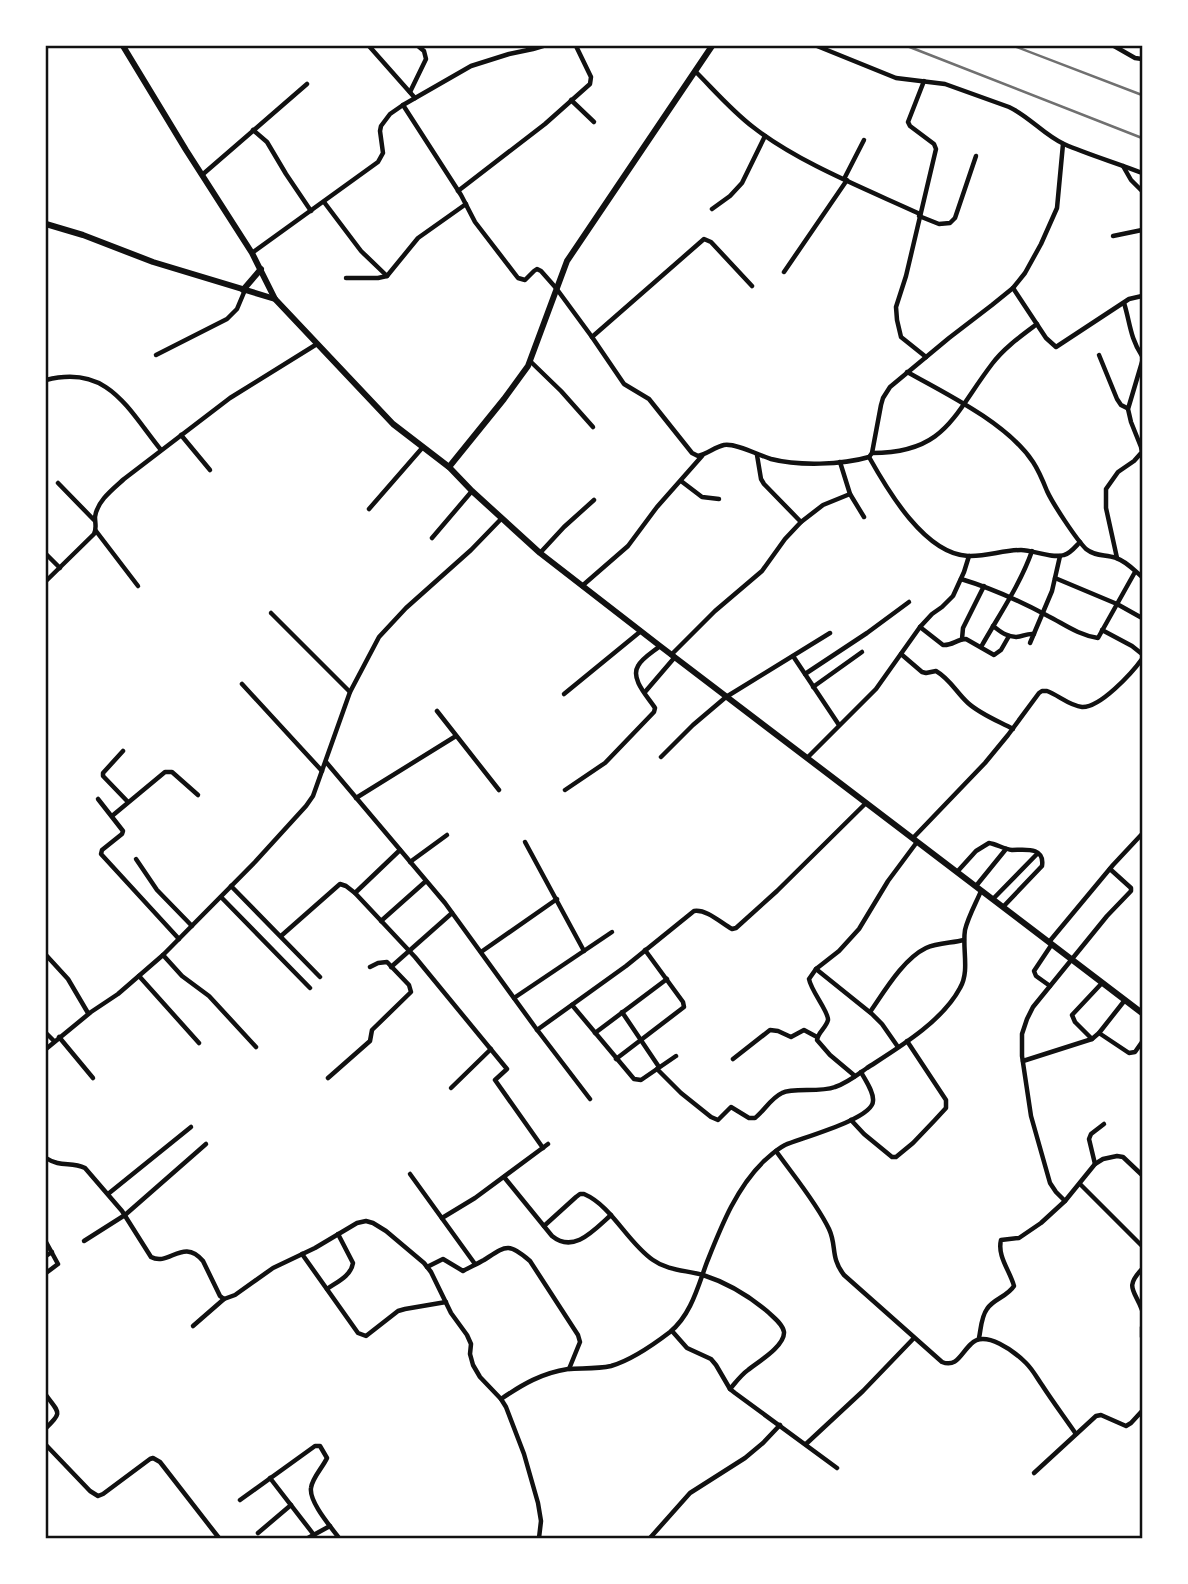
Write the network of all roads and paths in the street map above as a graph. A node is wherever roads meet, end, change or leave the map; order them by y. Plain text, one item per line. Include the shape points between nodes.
1 (123, 46) edge
2 (369, 46) edge
3 (418, 46) edge
4 (544, 46) edge
5 (576, 46) edge
6 (712, 46) edge
7 (817, 46) edge
8 (1114, 46) edge
9 (1143, 59) edge
10 (695, 71) junction
11 (924, 81) junction
12 (307, 84) dead end
13 (410, 92) junction
14 (415, 98) junction
15 (571, 100) junction
16 (403, 105) junction
17 (594, 122) dead end
18 (253, 131) junction
19 (765, 136) junction
20 (864, 140) dead end
21 (1063, 144) junction
22 (975, 156) dead end
23 (1123, 165) junction
24 (1143, 173) edge
25 (202, 175) junction
26 (846, 179) junction
27 (458, 191) junction
28 (1143, 191) edge
29 (324, 202) junction
30 (466, 204) junction
31 (712, 209) dead end
32 (311, 212) junction
33 (920, 215) junction
34 (46, 224) edge
35 (1143, 230) edge
36 (1114, 236) dead end
37 (252, 253) junction
38 (261, 269) junction
39 (784, 272) dead end
40 (387, 276) junction
41 (346, 278) dead end
42 (752, 286) dead end
43 (1013, 288) junction
44 (556, 289) junction
45 (244, 290) junction
46 (1143, 296) edge
47 (275, 299) junction
48 (1124, 303) junction
49 (1037, 324) junction
50 (592, 337) junction
51 (317, 344) junction
52 (156, 355) dead end
53 (1099, 355) dead end
54 (1143, 356) edge
55 (926, 357) junction
56 (530, 361) junction
57 (1143, 362) edge
58 (907, 372) junction
59 (46, 380) edge
60 (965, 404) junction
61 (1128, 409) junction
62 (593, 427) dead end
63 (181, 435) junction
64 (423, 447) junction
65 (161, 450) junction
66 (757, 454) junction
67 (703, 455) junction
68 (871, 455) junction
69 (840, 462) junction
70 (449, 467) junction
71 (210, 470) dead end
72 (681, 481) junction
73 (58, 483) dead end
74 (472, 491) junction
75 (850, 494) junction
76 (719, 499) dead end
77 (594, 500) dead end
78 (369, 509) dead end
79 (502, 517) junction
80 (864, 517) dead end
81 (95, 520) junction
82 (801, 522) junction
83 (96, 531) junction
84 (432, 538) dead end
85 (1080, 542) junction
86 (1032, 551) junction
87 (540, 553) junction
88 (46, 554) edge
89 (969, 556) junction
90 (1060, 556) junction
91 (1116, 558) junction
92 (60, 568) junction
93 (1135, 572) junction
94 (1143, 577) edge
95 (1055, 578) junction
96 (961, 579) junction
97 (46, 581) edge
98 (138, 586) dead end
99 (582, 586) junction
100 (985, 586) junction
101 (1010, 598) junction
102 (909, 602) dead end
103 (1116, 604) junction
104 (271, 613) dead end
105 (1044, 613) junction
106 (1143, 618) edge
107 (993, 626) junction
108 (920, 627) junction
109 (1102, 630) junction
110 (640, 631) junction
111 (830, 633) dead end
112 (1034, 634) junction
113 (1009, 636) junction
114 (962, 639) junction
115 (1030, 643) dead end
116 (660, 646) junction
117 (981, 647) junction
118 (862, 652) dead end
119 (901, 654) junction
120 (1143, 654) edge
121 (673, 656) junction
122 (793, 656) junction
123 (1143, 659) edge
124 (805, 674) junction
125 (242, 684) dead end
126 (813, 687) junction
127 (350, 692) junction
128 (645, 692) junction
129 (564, 694) dead end
130 (726, 696) junction
131 (437, 711) dead end
132 (839, 725) junction
133 (1013, 729) junction
134 (456, 736) junction
135 (122, 751) dead end
136 (661, 757) dead end
137 (807, 758) junction
138 (325, 761) junction
139 (322, 771) junction
140 (499, 790) dead end
141 (565, 790) dead end
142 (198, 795) dead end
143 (356, 797) junction
144 (98, 799) dead end
145 (128, 802) junction
146 (866, 803) junction
147 (111, 816) junction
148 (1143, 834) edge
149 (447, 835) dead end
150 (915, 840) junction
151 (525, 842) dead end
152 (1006, 849) junction
153 (400, 850) junction
154 (1037, 854) junction
155 (136, 859) dead end
156 (410, 862) junction
157 (1110, 869) junction
158 (957, 872) junction
159 (426, 881) junction
160 (231, 886) junction
161 (979, 888) junction
162 (355, 892) junction
163 (220, 897) junction
164 (557, 899) junction
165 (993, 900) junction
166 (1003, 907) junction
167 (452, 913) junction
168 (381, 921) junction
169 (192, 926) junction
170 (612, 932) dead end
171 (281, 936) junction
172 (179, 940) junction
173 (964, 940) junction
174 (1050, 943) junction
175 (645, 950) junction
176 (409, 951) junction
177 (584, 951) junction
178 (481, 952) junction
179 (46, 955) edge
180 (163, 955) junction
181 (1071, 959) junction
182 (370, 967) dead end
183 (391, 967) junction
184 (816, 969) junction
185 (139, 976) junction
186 (320, 977) dead end
187 (667, 979) junction
188 (1102, 983) junction
189 (1050, 986) junction
190 (310, 988) dead end
191 (514, 998) junction
192 (1125, 1000) junction
193 (572, 1005) junction
194 (622, 1012) junction
195 (870, 1012) junction
196 (89, 1013) junction
197 (1143, 1013) edge
198 (537, 1030) junction
199 (46, 1033) edge
200 (595, 1033) junction
201 (1100, 1033) junction
202 (817, 1037) junction
203 (57, 1039) junction
204 (1092, 1039) junction
205 (642, 1041) junction
206 (907, 1041) junction
207 (1143, 1042) edge
208 (199, 1043) dead end
209 (256, 1047) dead end
210 (898, 1047) junction
211 (46, 1049) edge
212 (491, 1049) junction
213 (676, 1056) dead end
214 (616, 1059) junction
215 (733, 1059) dead end
216 (1023, 1061) junction
217 (658, 1068) junction
218 (861, 1072) junction
219 (855, 1076) junction
220 (93, 1078) dead end
221 (328, 1079) dead end
222 (451, 1088) dead end
223 (590, 1099) dead end
224 (851, 1120) junction
225 (1104, 1124) dead end
226 (191, 1127) dead end
227 (206, 1144) dead end
228 (776, 1151) junction
229 (46, 1158) edge
230 (1095, 1164) junction
231 (410, 1174) dead end
232 (1143, 1175) edge
233 (504, 1177) junction
234 (1080, 1184) junction
235 (108, 1194) junction
236 (1065, 1201) junction
237 (125, 1215) junction
238 (611, 1215) junction
239 (442, 1218) junction
240 (544, 1226) junction
241 (338, 1234) junction
242 (84, 1241) dead end
243 (46, 1242) edge
244 (1143, 1246) edge
245 (51, 1252) junction
246 (302, 1254) junction
247 (46, 1256) edge
248 (475, 1264) junction
249 (427, 1267) junction
250 (1143, 1269) edge
251 (46, 1273) edge
252 (702, 1275) junction
253 (327, 1289) junction
254 (224, 1299) junction
255 (446, 1302) junction
256 (1143, 1310) edge
257 (193, 1326) dead end
258 (1143, 1327) edge
259 (671, 1331) junction
260 (1143, 1337) edge
261 (914, 1338) junction
262 (979, 1338) junction
263 (569, 1369) junction
264 (730, 1390) junction
265 (46, 1395) edge
266 (501, 1399) junction
267 (1143, 1411) edge
268 (780, 1425) junction
269 (46, 1428) edge
270 (1076, 1434) junction
271 (806, 1444) junction
272 (46, 1445) edge
273 (837, 1468) dead end
274 (1034, 1473) dead end
275 (270, 1478) junction
276 (240, 1500) dead end
277 (291, 1505) junction
278 (330, 1527) junction
279 (258, 1533) dead end
280 (314, 1535) junction
281 (219, 1538) edge
282 (307, 1538) edge
283 (339, 1538) edge
284 (539, 1538) edge
285 (650, 1538) edge

1 - 25 main road
2 - 13 street
3 - 13 street via 426,59
4 - 14 street via 471,66
5 - 15 street via 592,80
6 - 10 main road
7 - 11 street via 896,78
8 - 9 street
10 - 19 street
10 - 44 main road via 567,261
11 - 21 street via 945,84 1018,111
11 - 33 street via 908,122 936,149
12 - 18 street
13 - 14 street
14 - 16 street
15 - 17 street
15 - 27 street
16 - 27 street
16 - 29 street via 381,126 383,153 378,162
18 - 25 street
18 - 32 street via 267,142
19 - 26 street
19 - 31 street via 742,183
20 - 26 street
21 - 23 street
21 - 43 street via 1057,208 1034,258
22 - 33 street via 955,218 943,225
23 - 24 street
23 - 28 street
25 - 37 main road
26 - 33 street
26 - 39 street
27 - 30 street
29 - 32 street
29 - 40 street via 361,251
30 - 40 street via 418,238
30 - 44 street via 517,278 525,280 541,271
32 - 37 street
33 - 55 street via 896,307 901,337
34 - 45 main road
35 - 36 street
37 - 38 main road
38 - 45 main road
38 - 47 main road
40 - 41 street
42 - 50 street via 704,239
43 - 49 street
43 - 55 street
44 - 50 street
44 - 56 main road
45 - 47 main road
45 - 52 street via 237,309 227,319
46 - 48 street
47 - 51 main road
48 - 49 street via 1056,347
48 - 54 street via 1135,345
49 - 60 street via 993,362
50 - 67 street via 624,384 649,398 692,453
51 - 63 street via 230,398
51 - 64 main road via 393,424
53 - 61 street via 1117,399
55 - 58 street
56 - 62 street
56 - 70 main road
57 - 61 street
58 - 60 street
58 - 68 street via 883,397
59 - 65 street via 69,376 107,387
60 - 68 street via 942,431 918,447
60 - 85 street via 1025,451
61 - 91 street via 1142,452 1106,489
63 - 65 street
63 - 71 street
64 - 70 main road
64 - 78 street
65 - 81 street via 108,494
66 - 67 street via 724,445
66 - 69 street via 791,463
66 - 82 street via 764,484
67 - 72 street
68 - 69 street
68 - 89 street via 886,488 924,534 940,548
69 - 75 street
70 - 74 main road
72 - 76 street via 702,497
72 - 99 street via 628,546
73 - 81 street
74 - 79 main road
74 - 84 street
75 - 80 street
75 - 82 street via 823,505
77 - 87 street
79 - 87 main road
79 - 127 street via 379,637
81 - 83 street
82 - 121 street via 762,570
83 - 92 street
83 - 98 street
85 - 90 street
85 - 91 street via 1096,555
86 - 89 street
86 - 90 street
86 - 101 street
87 - 99 main road
88 - 92 street
89 - 96 street
90 - 95 street
91 - 93 street
92 - 97 street
93 - 94 street
93 - 103 street
95 - 103 street
95 - 105 street
96 - 100 street
96 - 108 street via 949,601
99 - 110 main road
100 - 101 street
100 - 114 street
101 - 105 street
101 - 107 street
102 - 124 street
103 - 106 street
103 - 109 street
104 - 127 street
105 - 109 street via 1093,637 1098,638
105 - 112 street
107 - 113 street
107 - 117 street
108 - 114 street via 943,645
108 - 119 street
109 - 120 street
110 - 116 main road
110 - 129 street
111 - 122 street
112 - 113 street
112 - 115 street
113 - 117 street via 994,655
114 - 117 street
116 - 121 main road
116 - 128 street via 636,669
118 - 126 street
119 - 132 street via 876,688
119 - 133 street via 922,672 940,673 968,703
121 - 128 street
121 - 130 main road
122 - 124 street
122 - 130 street
123 - 133 street via 1119,685 1090,706 1081,707 1042,691
124 - 126 street
125 - 139 street
126 - 132 street
127 - 138 street
128 - 141 street via 654,712 605,763
130 - 136 street
130 - 137 main road
131 - 134 street
132 - 137 street
133 - 150 street
134 - 140 street
134 - 143 street
135 - 145 street via 103,776
137 - 146 main road
138 - 139 street
138 - 143 street
139 - 160 street via 306,806
142 - 145 street via 169,771
143 - 153 street
144 - 147 street
145 - 147 street
146 - 150 main road
146 - 175 street via 736,928 700,910
147 - 172 street via 123,831 101,854
148 - 157 street
149 - 156 street
150 - 158 main road
150 - 184 street via 859,929
151 - 164 street
152 - 154 street via 1027,848
152 - 158 street via 985,844
152 - 161 street
153 - 156 street
153 - 162 street
154 - 165 street
154 - 166 street via 1042,866
155 - 169 street via 157,890
156 - 159 street
157 - 174 street
157 - 181 street via 1131,891
158 - 161 main road
159 - 167 street
159 - 168 street
160 - 163 street
160 - 171 street
161 - 165 main road
161 - 173 street
162 - 168 street
162 - 171 street via 340,884
163 - 169 street
163 - 190 street
164 - 177 street
164 - 178 street
165 - 166 main road
166 - 174 main road
167 - 176 street
167 - 178 street
168 - 176 street
169 - 172 street
170 - 177 street
171 - 186 street
172 - 180 street
173 - 195 street via 917,953
173 - 206 street via 961,987 939,1015
174 - 181 main road
174 - 189 street via 1034,971
175 - 187 street
175 - 193 street
176 - 183 street
176 - 212 street
177 - 191 street
178 - 191 street
179 - 196 street
180 - 185 street
180 - 209 street
181 - 188 main road
181 - 189 street
182 - 183 street via 383,961
183 - 221 street via 411,992 372,1030 370,1041
184 - 195 street
184 - 202 street via 810,983 828,1019
185 - 196 street
185 - 208 street
187 - 194 street
187 - 205 street via 684,1007
188 - 192 main road
188 - 204 street via 1072,1015
189 - 216 street via 1027,1019 1022,1034
191 - 198 street
192 - 197 main road
192 - 201 street
193 - 198 street
193 - 200 street
194 - 200 street
194 - 205 street
195 - 210 street
196 - 203 street
198 - 223 street
199 - 203 street
200 - 214 street
201 - 204 street
201 - 207 street via 1129,1053
202 - 215 street via 804,1030 790,1037 770,1030
202 - 219 street
203 - 211 street
203 - 220 street
204 - 216 street
205 - 214 street
205 - 217 street
206 - 210 street
206 - 224 street via 946,1100 946,1108 896,1157
210 - 218 street
212 - 222 street
212 - 233 street via 507,1069 495,1080 545,1146
213 - 217 street
214 - 217 street via 637,1081
216 - 236 street via 1045,1167 1050,1183
217 - 219 street via 681,1093 718,1120 731,1107 755,1118 783,1091 825,1090
218 - 219 street
218 - 224 street via 873,1103
224 - 228 street
225 - 230 street via 1089,1139
226 - 235 street
227 - 237 street
228 - 252 street via 762,1162 737,1197
228 - 261 street via 829,1229 837,1266
229 - 235 street via 60,1165 81,1165
230 - 232 street via 1108,1157 1123,1157
230 - 234 street
231 - 239 street
233 - 239 street
233 - 240 street
234 - 236 street
234 - 244 street
235 - 237 street
236 - 262 street via 1025,1234 1001,1240 1004,1264 1014,1286 985,1311
237 - 242 street
237 - 254 street via 154,1260 189,1251 199,1257
238 - 240 street via 569,1244 559,1242
238 - 240 street via 590,1196 580,1194
238 - 252 street via 654,1261
239 - 248 street
241 - 246 street
241 - 249 street via 357,1223 373,1223
241 - 253 street via 353,1267
243 - 245 street
245 - 247 street
245 - 251 street via 58,1264
246 - 253 street
246 - 254 street
248 - 249 street via 463,1271 443,1259
248 - 263 street via 503,1248 530,1261 578,1335 580,1342
249 - 255 street
250 - 256 street via 1132,1286
252 - 259 street via 683,1320
252 - 264 street via 752,1299 783,1330 776,1348
253 - 255 street via 362,1336 398,1311
254 - 257 street
255 - 266 street via 471,1344 473,1365
258 - 260 street
259 - 263 street via 614,1365
259 - 264 street via 687,1348 711,1359
261 - 262 street via 948,1365
261 - 271 street
262 - 270 street via 1002,1345 1028,1365
263 - 266 street via 545,1373
264 - 268 street
265 - 269 street via 58,1411
266 - 284 street via 538,1503
267 - 270 street via 1126,1426 1096,1416
268 - 271 street
268 - 285 street via 745,1458 690,1493
270 - 274 street
271 - 273 street
272 - 281 street via 98,1496 156,1459
275 - 276 street
275 - 277 street
275 - 278 street via 320,1446 327,1458 310,1490
277 - 279 street
277 - 280 street
278 - 280 street
278 - 283 street
280 - 282 street

